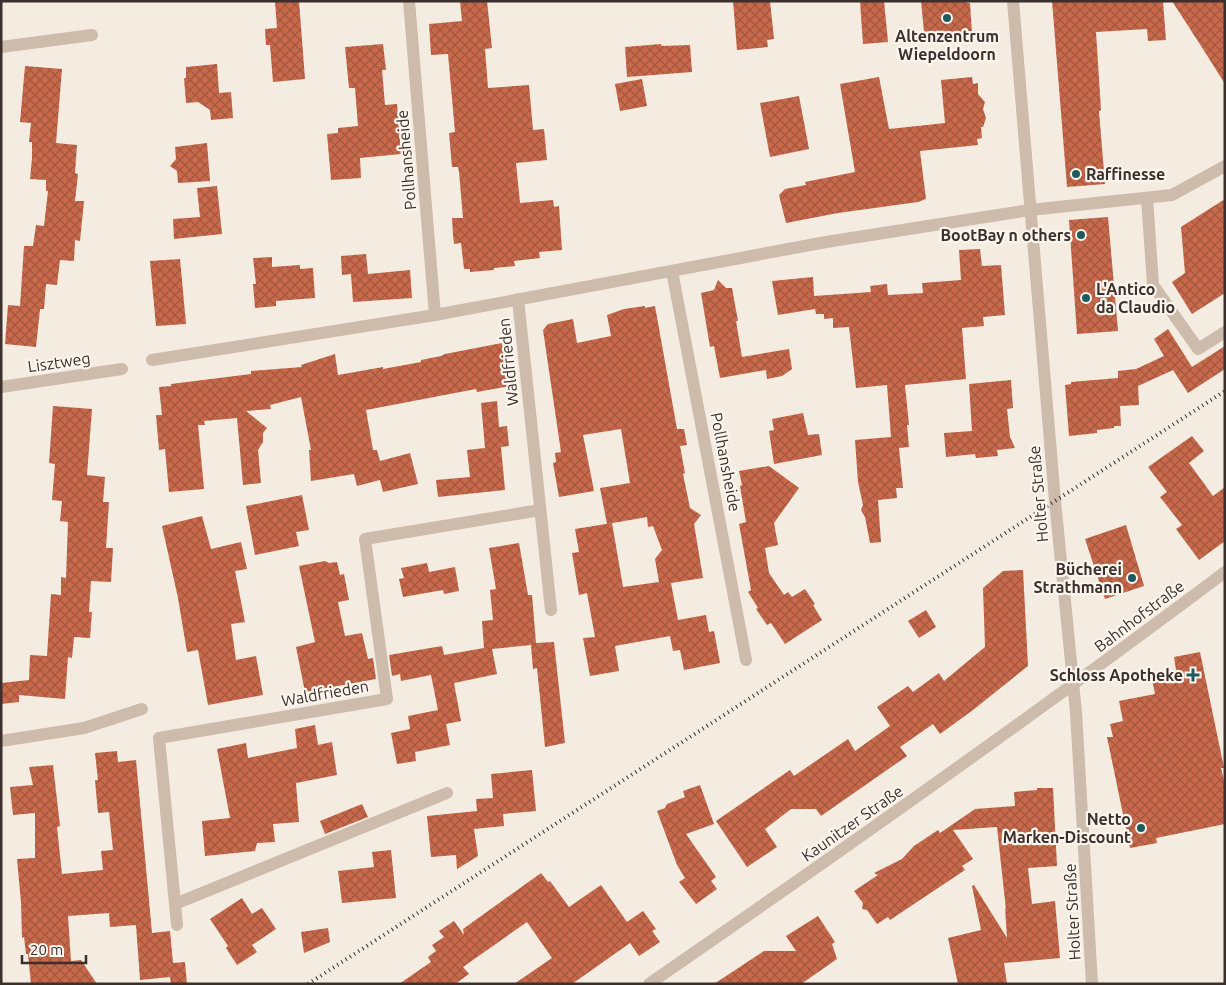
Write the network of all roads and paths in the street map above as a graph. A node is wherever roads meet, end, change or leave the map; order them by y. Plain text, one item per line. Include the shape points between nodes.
1 (409, 1) edge
2 (1013, 1) edge
3 (92, 35) dead end
4 (1, 47) edge
5 (1225, 166) edge
6 (1147, 198) junction
7 (1030, 210) junction
8 (672, 270) junction
9 (518, 300) junction
10 (435, 315) junction
11 (1225, 332) edge
12 (152, 360) dead end
13 (122, 369) dead end
14 (1, 387) edge
15 (540, 510) junction
16 (1225, 572) edge
17 (551, 610) dead end
18 (746, 660) dead end
19 (1073, 685) junction
20 (142, 709) dead end
21 (1, 741) edge
22 (447, 793) dead end
23 (175, 904) junction
24 (177, 925) dead end
25 (649, 984) edge
26 (1092, 984) edge

1 - 10 street, Pollhansheide
2 - 7 street, Holter Straße
3 - 4 street
5 - 6 street via 1172,195
6 - 7 street
6 - 11 street via 1152,285 1198,350
7 - 8 street
7 - 19 street, Holter Straße
8 - 9 street
8 - 18 street, Pollhansheide
9 - 10 street
9 - 15 street, Waldfrieden
10 - 12 street
13 - 14 street, Lisztweg
15 - 17 street, Waldfrieden
15 - 23 street, Waldfrieden via 364,539 387,699 159,738
16 - 19 street, Bahnhofstraße
19 - 25 street, Kaunitzer Straße
19 - 26 street, Holter Straße
20 - 21 street via 84,728
22 - 23 street
23 - 24 street, Waldfrieden

